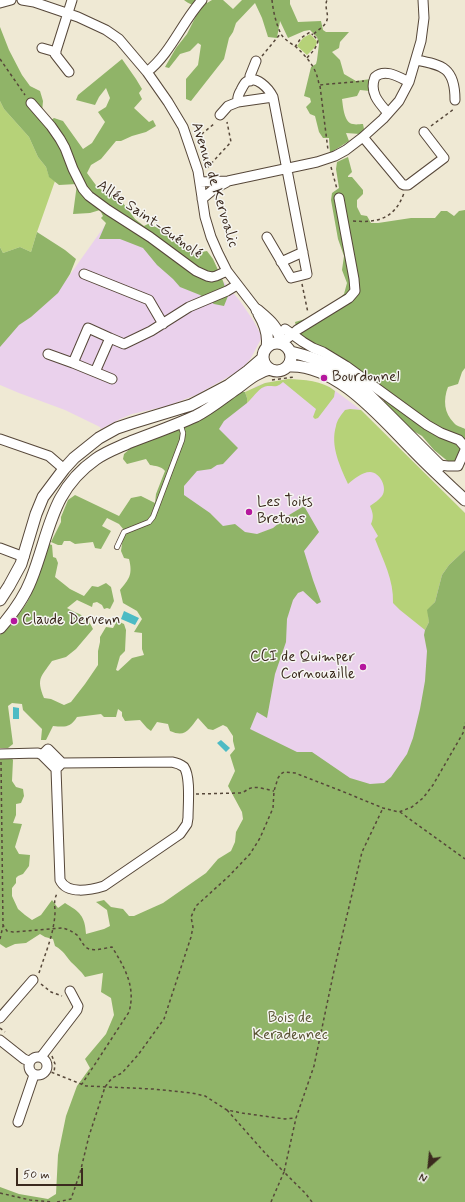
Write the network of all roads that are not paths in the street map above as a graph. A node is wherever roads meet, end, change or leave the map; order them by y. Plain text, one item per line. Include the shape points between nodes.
1 (11, 0) edge
2 (22, 0) edge
3 (72, 0) edge
4 (202, 0) edge
5 (423, 0) edge
6 (0, 3) edge
7 (68, 14) junction
8 (42, 48) dead end
9 (56, 52) junction
10 (161, 58) junction
11 (416, 60) junction
12 (256, 61) road end
13 (70, 72) dead end
14 (147, 72) junction
15 (250, 80) junction
16 (409, 82) junction
17 (155, 83) junction
18 (273, 97) junction
19 (455, 100) road end
20 (238, 102) junction
21 (31, 104) road end
22 (222, 112) road end
23 (388, 113) junction
24 (424, 132) road end
25 (363, 137) junction
26 (287, 169) junction
27 (228, 181) junction
28 (200, 182) junction
29 (339, 198) road end
30 (202, 199) junction
31 (267, 237) dead end
32 (303, 252) junction
33 (281, 262) junction
34 (227, 271) junction
35 (84, 274) dead end
36 (237, 285) junction
37 (257, 310) junction
38 (163, 324) junction
39 (288, 332) junction
40 (110, 338) junction
41 (285, 346) junction
42 (267, 347) junction
43 (48, 354) dead end
44 (263, 358) junction
45 (73, 363) junction
46 (288, 366) junction
47 (270, 369) junction
48 (95, 372) junction
49 (112, 379) dead end
50 (176, 410) junction
51 (180, 423) junction
52 (0, 439) edge
53 (465, 447) edge
54 (465, 450) edge
55 (439, 465) junction
56 (64, 469) junction
57 (465, 490) edge
58 (465, 500) edge
59 (117, 547) dead end
60 (0, 548) edge
61 (24, 557) junction
62 (0, 600) edge
63 (0, 628) edge
64 (0, 754) edge
65 (59, 766) junction
66 (33, 980) road end
67 (70, 990) dead end
68 (0, 1018) edge
69 (3, 1036) edge
70 (43, 1054) junction
71 (29, 1061) junction
72 (34, 1075) junction
73 (18, 1122) dead end

1 - 6 street
2 - 7 street, Avenue de Kervoalic
3 - 7 street
4 - 10 street
5 - 11 street via 423,25
7 - 9 street
7 - 14 street, Avenue de Kervoalic via 95,24 112,34
8 - 9 street
9 - 13 street via 56,57
10 - 14 street
10 - 17 street
11 - 16 street
11 - 19 street via 445,68 452,79
12 - 15 street
14 - 17 street, Avenue de Kervoalic
15 - 18 street via 263,84
15 - 20 street via 244,84
16 - 23 street via 399,101
16 - 23 street via 385,73 377,75 373,89 375,96
17 - 28 street, Avenue de Kervoalic via 183,127
18 - 20 street
18 - 26 street
20 - 22 street via 230,104
21 - 34 street, Allée Saint-Guénolé via 60,139 83,189 90,196 150,236 196,271 212,277
23 - 25 street
24 - 25 street via 444,158 410,184 404,185
25 - 26 street via 346,150 329,158
26 - 27 street
26 - 32 street
27 - 28 street
27 - 30 street
28 - 30 street, Avenue de Kervoalic
29 - 39 street via 355,291 349,298 310,323
30 - 34 street, Avenue de Kervoalic via 211,237
31 - 33 street
32 - 33 street
32 - 33 street via 307,274 291,278
34 - 36 street, Avenue de Kervoalic
35 - 38 street via 149,300
36 - 37 street, Avenue de Kervoalic
36 - 38 street via 189,307
37 - 41 street, Avenue de Kervoalic via 273,324
37 - 42 street, Avenue de Kervoalic via 267,334
38 - 40 street via 124,344
39 - 41 street
39 - 53 street via 346,366 427,425 459,440
40 - 45 street via 88,328
40 - 48 street
41 - 42 street via 273,343
41 - 46 street via 291,361
41 - 55 street via 320,360 359,385
42 - 44 street
43 - 45 street
44 - 47 street
44 - 50 street via 229,385
45 - 48 street
46 - 47 street via 279,371
46 - 58 street via 316,370 345,385
47 - 51 street via 254,376 210,407
48 - 49 street
50 - 51 street
50 - 56 street via 117,428 90,444
51 - 59 lane via 182,440 153,517 149,522 124,532
51 - 63 street via 104,454 77,476 53,514 27,590
52 - 56 street via 49,456
54 - 55 street via 458,466
55 - 57 street
56 - 61 street via 43,497
60 - 61 street
61 - 62 street
64 - 65 street via 35,752
65 - 65 street via 60,880 69,888 85,890 104,886 180,834 187,824 188,775 178,763
66 - 68 street
67 - 70 street via 78,1006 76,1012
69 - 71 street via 24,1059
70 - 71 street
70 - 72 street via 50,1072
71 - 72 street via 29,1069
72 - 73 street

